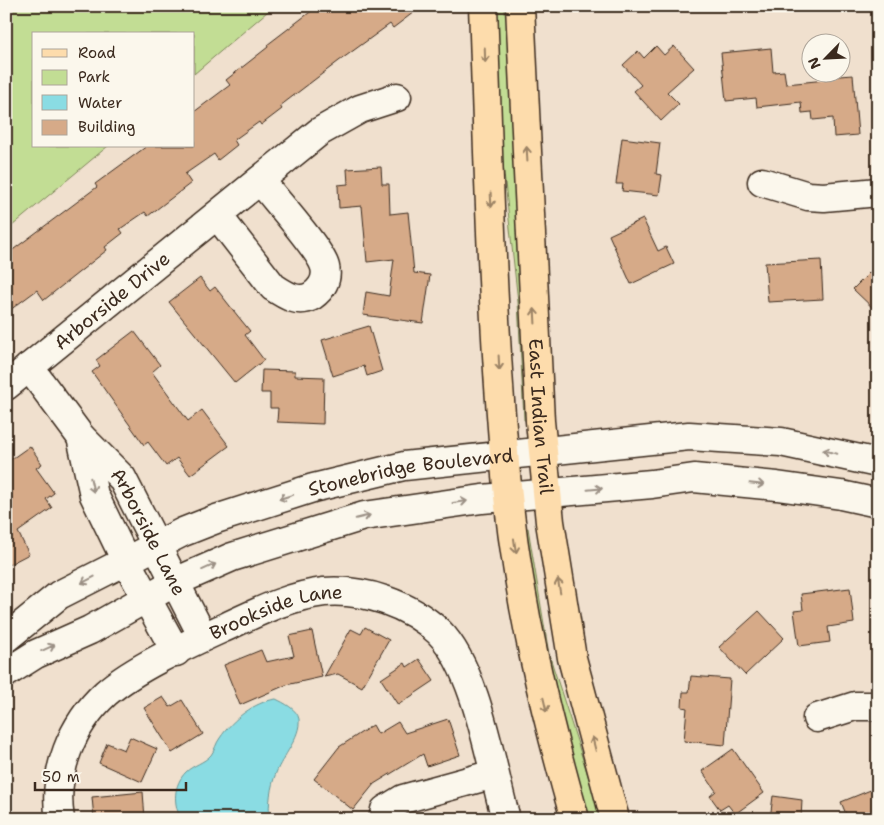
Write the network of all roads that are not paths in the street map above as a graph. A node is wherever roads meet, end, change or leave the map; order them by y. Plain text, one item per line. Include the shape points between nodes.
1 (483, 6) edge
2 (520, 6) edge
3 (397, 97) dead end
4 (260, 180) junction
5 (762, 182) dead end
6 (878, 192) edge
7 (218, 216) junction
8 (29, 367) junction
9 (6, 386) edge
10 (81, 437) junction
11 (542, 452) junction
12 (505, 456) junction
13 (878, 463) edge
14 (547, 493) junction
15 (508, 497) junction
16 (878, 503) edge
17 (156, 547) junction
18 (126, 561) junction
19 (175, 582) junction
20 (147, 598) junction
21 (203, 637) junction
22 (6, 638) edge
23 (176, 652) junction
24 (6, 673) edge
25 (878, 706) edge
26 (817, 718) dead end
27 (494, 774) junction
28 (504, 818) edge
29 (60, 819) edge
30 (383, 819) edge
31 (575, 819) edge
32 (615, 819) edge

1 -> 12 main road, East Indian Trail
11 -> 2 main road, East Indian Trail
3 - 4 street, Arborside Drive via 340,118
4 - 7 street, Arborside Drive
4 - 7 street via 325,266 321,289 310,297 295,300 283,294
5 - 6 street via 808,196
7 - 8 street, Arborside Drive
8 - 9 street, Arborside Drive
8 - 10 street, Arborside Lane
10 - 17 street, Arborside Lane via 122,478
10 -> 18 street, Arborside Lane via 94,495
11 - 12 street, Stonebridge Boulevard
13 -> 11 street, Stonebridge Boulevard via 781,442 689,436
11 - 14 main road, East Indian Trail
12 - 15 main road, East Indian Trail
12 -> 17 street, Stonebridge Boulevard via 404,466 363,475 216,519
14 - 15 street, Stonebridge Boulevard
14 -> 16 street, Stonebridge Boulevard via 694,478 777,486
32 -> 14 main road, East Indian Trail via 572,658
19 -> 15 street, Stonebridge Boulevard via 232,557 364,516
15 -> 31 main road, East Indian Trail via 537,673
17 - 18 street, Stonebridge Boulevard
17 - 19 street, Arborside Lane
18 - 20 street, Arborside Lane
18 -> 22 street, Stonebridge Boulevard via 59,595
19 - 20 street, Stonebridge Boulevard
19 - 21 street, Arborside Lane
20 - 23 street, Arborside Lane
24 -> 20 street, Stonebridge Boulevard via 36,654 90,630
21 - 23 street, Brookside Lane
21 - 27 street, Brookside Lane via 268,608 324,592 354,592 384,599 415,613 439,632 466,675
23 - 29 street, Brookside Lane via 129,676 89,711 65,755 58,782
25 - 26 street via 855,706
27 - 28 street, Brookside Lane
27 - 30 street via 402,799 385,810

